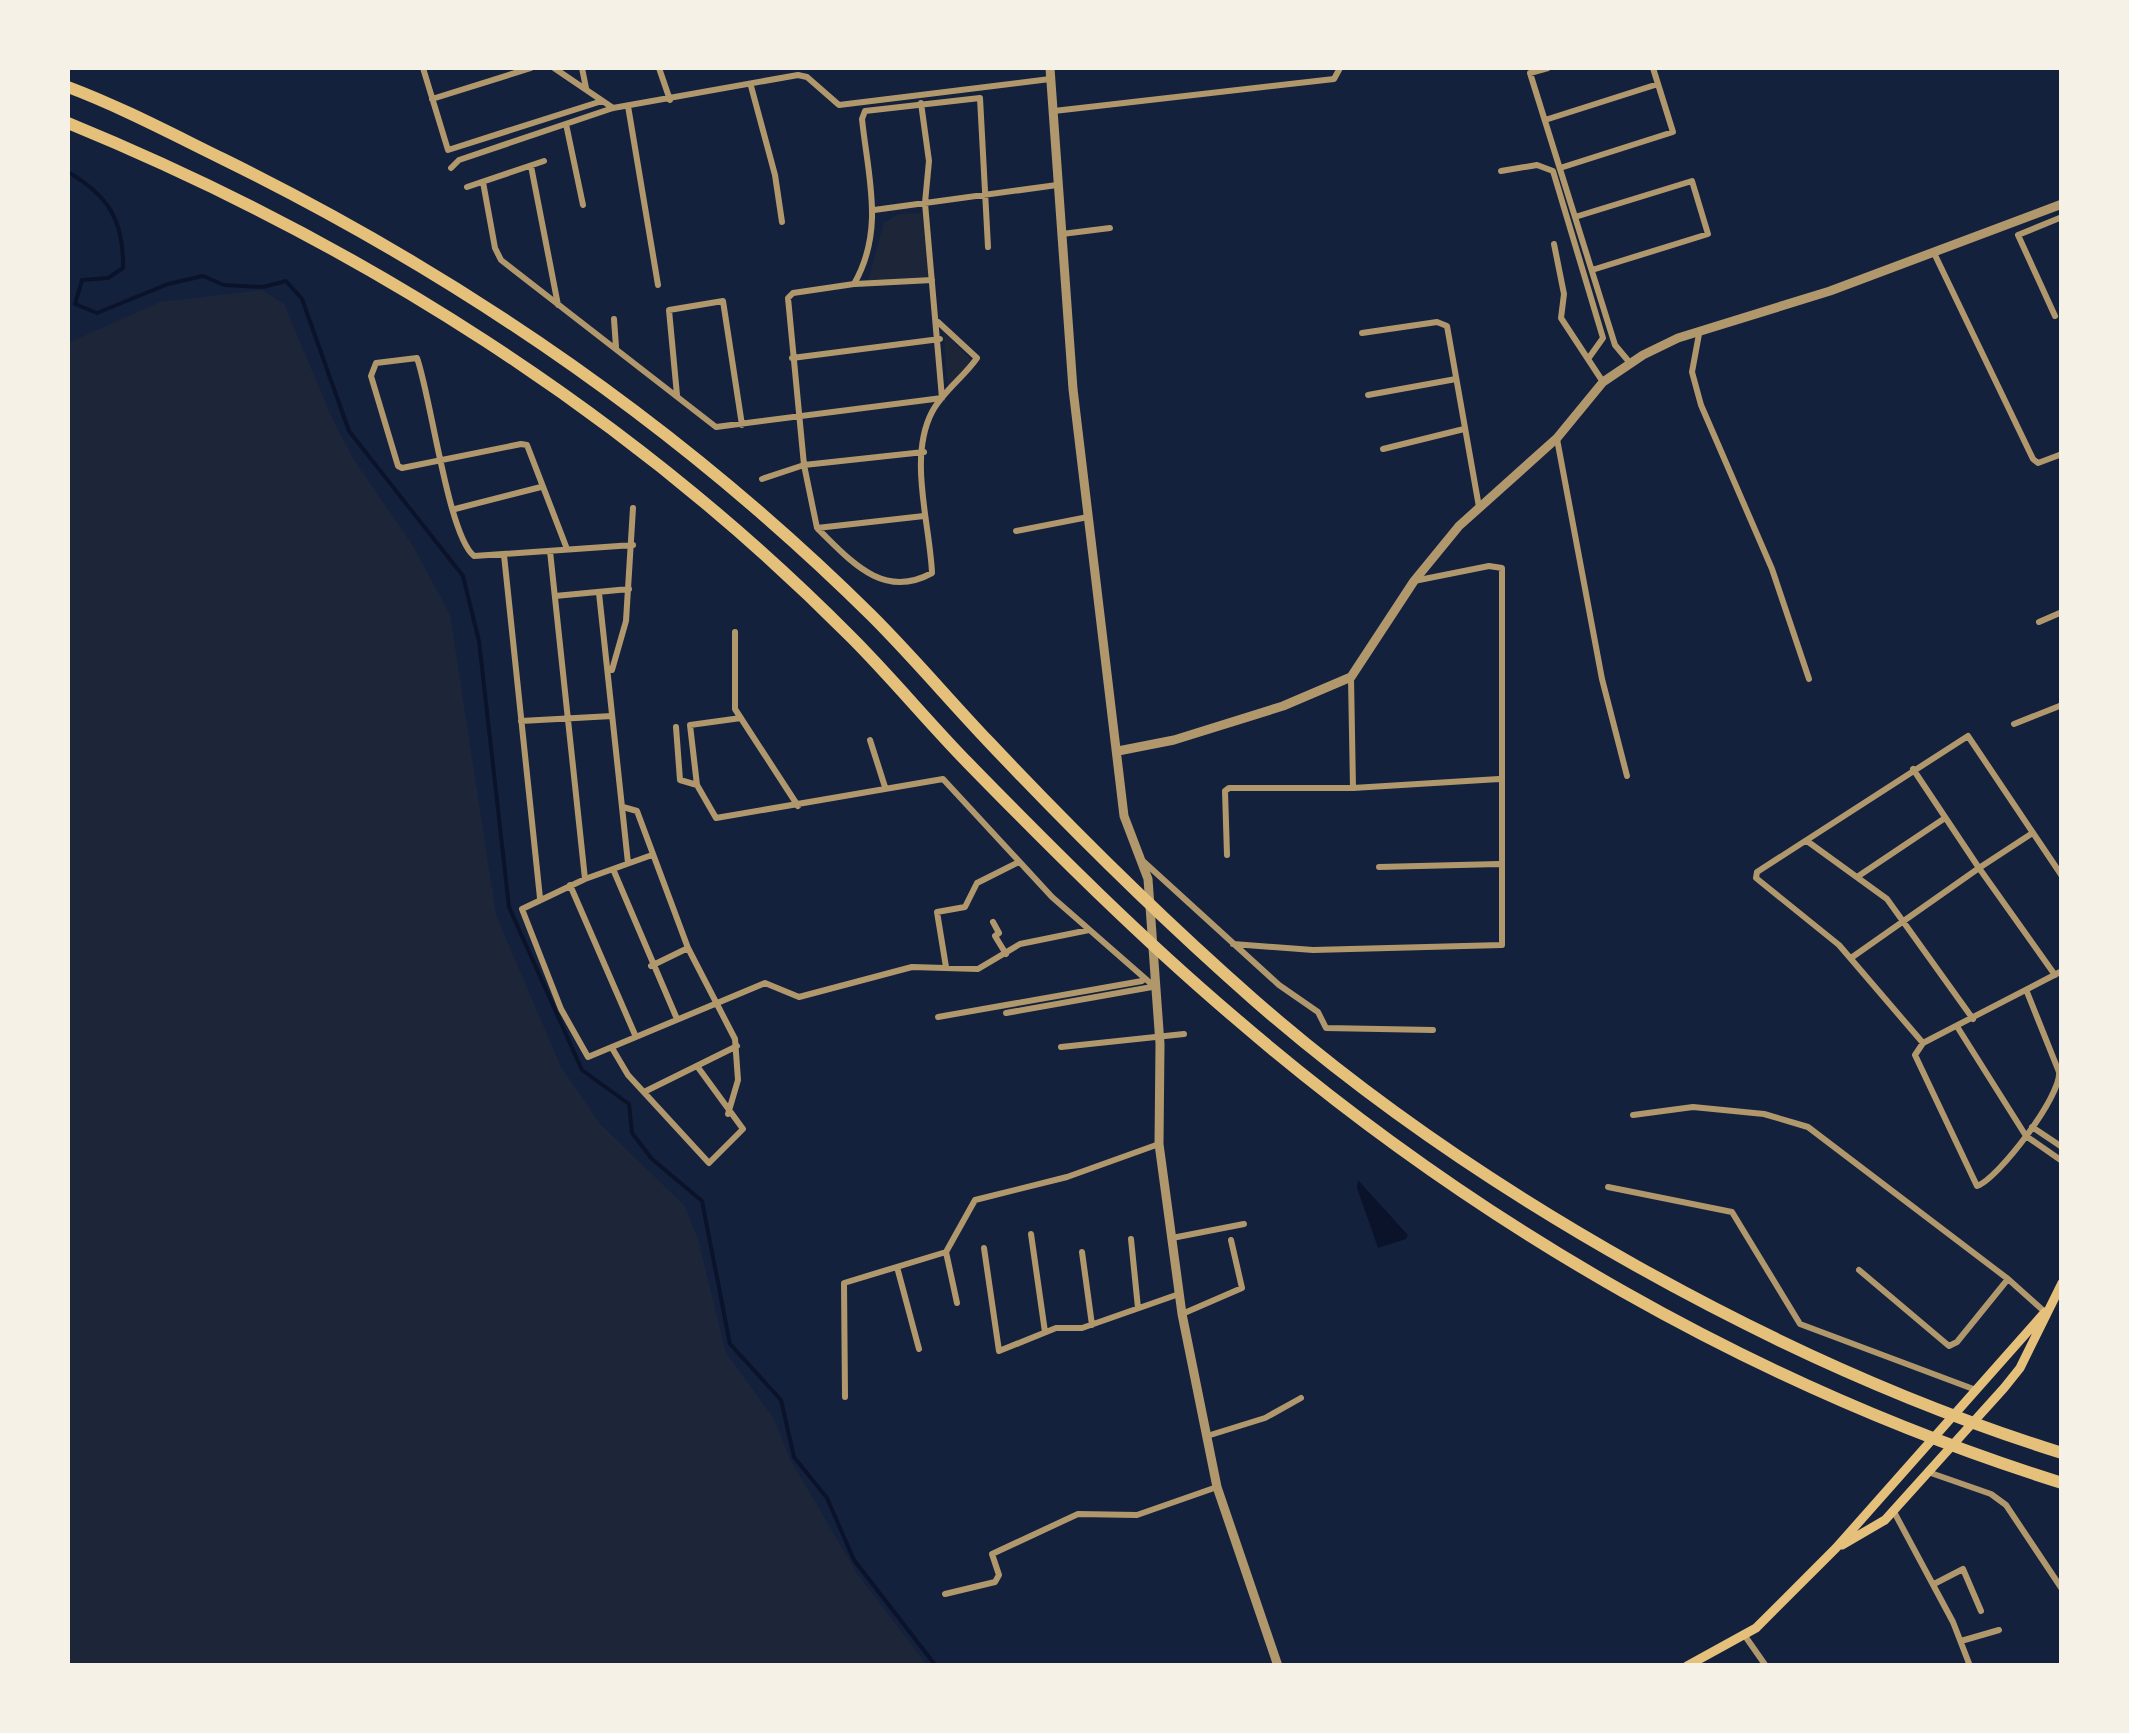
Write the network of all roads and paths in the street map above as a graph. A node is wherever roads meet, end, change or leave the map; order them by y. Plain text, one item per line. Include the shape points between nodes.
1 (423, 68) edge
2 (531, 68) edge
3 (554, 68) edge
4 (582, 68) edge
5 (660, 68) edge
6 (1340, 68) edge
7 (1548, 68) edge
8 (1653, 68) edge
9 (797, 71) edge
10 (1050, 73) edge
11 (1658, 84) junction
12 (751, 86) junction
13 (68, 87) edge
14 (586, 90) junction
15 (432, 100) junction
16 (602, 100) junction
17 (670, 100) junction
18 (921, 103) junction
19 (628, 106) junction
20 (613, 108) junction
21 (1052, 111) junction
22 (1545, 120) junction
23 (68, 122) edge
24 (566, 124) junction
25 (544, 161) dead end
26 (530, 166) junction
27 (451, 168) dead end
28 (1560, 168) junction
29 (1501, 171) dead end
30 (483, 182) junction
31 (1057, 185) junction
32 (467, 187) dead end
33 (988, 194) junction
34 (925, 203) junction
35 (583, 205) dead end
36 (874, 210) junction
37 (2060, 210) edge
38 (1575, 216) junction
39 (782, 222) dead end
40 (1110, 228) dead end
41 (1061, 234) junction
42 (1554, 244) dead end
43 (988, 246) dead end
44 (1934, 253) junction
45 (1592, 270) junction
46 (932, 280) junction
47 (854, 284) junction
48 (658, 285) dead end
49 (558, 306) junction
50 (2055, 316) dead end
51 (614, 318) dead end
52 (938, 322) junction
53 (1362, 333) dead end
54 (1699, 334) junction
55 (940, 339) junction
56 (616, 348) junction
57 (792, 358) junction
58 (1588, 359) junction
59 (1630, 363) junction
60 (1456, 379) junction
61 (1604, 382) junction
62 (1368, 395) dead end
63 (678, 396) junction
64 (942, 398) junction
65 (798, 415) junction
66 (742, 425) junction
67 (1464, 429) junction
68 (1557, 438) junction
69 (1383, 448) dead end
70 (924, 452) junction
71 (2062, 454) edge
72 (442, 461) junction
73 (804, 465) junction
74 (762, 479) dead end
75 (541, 487) junction
76 (1479, 507) junction
77 (633, 508) dead end
78 (456, 509) junction
79 (924, 516) junction
80 (1089, 516) junction
81 (818, 528) junction
82 (1016, 530) dead end
83 (633, 545) junction
84 (567, 549) junction
85 (550, 550) junction
86 (504, 555) junction
87 (1414, 581) junction
88 (629, 589) junction
89 (599, 594) junction
90 (554, 596) junction
91 (2062, 612) edge
92 (2039, 622) dead end
93 (735, 632) dead end
94 (1351, 677) junction
95 (610, 678) junction
96 (1809, 679) dead end
97 (2062, 705) edge
98 (612, 716) junction
99 (567, 717) junction
100 (740, 718) junction
101 (522, 721) junction
102 (2014, 724) dead end
103 (676, 727) dead end
104 (870, 740) dead end
105 (1118, 751) junction
106 (1913, 768) junction
107 (1627, 776) dead end
108 (1499, 779) junction
109 (696, 785) junction
110 (885, 787) junction
111 (1353, 788) junction
112 (798, 806) junction
113 (623, 807) junction
114 (1945, 818) junction
115 (2031, 834) junction
116 (1807, 841) junction
117 (652, 854) junction
118 (1228, 855) dead end
119 (1019, 862) junction
120 (1144, 862) junction
121 (628, 863) junction
122 (1499, 864) junction
123 (1379, 866) dead end
124 (613, 868) junction
125 (1978, 868) junction
126 (1860, 875) junction
127 (2062, 876) edge
128 (585, 878) junction
129 (570, 885) junction
130 (540, 898) junction
131 (1904, 920) junction
132 (992, 922) dead end
133 (1089, 930) junction
134 (1233, 944) junction
135 (688, 948) junction
136 (1006, 954) junction
137 (1851, 958) junction
138 (652, 966) junction
139 (946, 967) junction
140 (2058, 973) edge
141 (1143, 980) junction
142 (1156, 985) junction
143 (2027, 992) junction
144 (714, 1001) junction
145 (1006, 1013) dead end
146 (938, 1016) dead end
147 (678, 1019) junction
148 (1973, 1020) junction
149 (1958, 1028) junction
150 (1433, 1030) dead end
151 (1184, 1034) dead end
152 (1159, 1036) junction
153 (636, 1038) junction
154 (1923, 1043) junction
155 (737, 1046) junction
156 (1061, 1047) dead end
157 (612, 1048) junction
158 (698, 1066) junction
159 (646, 1091) junction
160 (728, 1114) junction
161 (1633, 1115) dead end
162 (2032, 1127) junction
163 (2026, 1136) junction
164 (1159, 1144) junction
165 (2062, 1147) edge
166 (2062, 1161) edge
167 (1608, 1187) dead end
168 (1244, 1224) dead end
169 (1031, 1234) dead end
170 (1172, 1238) junction
171 (1131, 1239) dead end
172 (1231, 1240) dead end
173 (984, 1248) dead end
174 (946, 1252) junction
175 (1082, 1252) dead end
176 (897, 1266) junction
177 (1859, 1270) dead end
178 (2008, 1278) junction
179 (2062, 1282) edge
180 (1179, 1294) junction
181 (957, 1303) dead end
182 (1138, 1308) junction
183 (2045, 1312) junction
184 (1182, 1314) junction
185 (1092, 1325) junction
186 (1045, 1332) junction
187 (919, 1349) dead end
188 (1976, 1390) junction
189 (845, 1397) dead end
190 (1301, 1398) dead end
191 (1207, 1436) junction
192 (2062, 1453) edge
193 (1926, 1472) junction
194 (2062, 1482) edge
195 (1217, 1487) junction
196 (1894, 1510) junction
197 (1836, 1548) junction
198 (1934, 1584) junction
199 (2062, 1589) edge
200 (944, 1594) dead end
201 (1981, 1611) dead end
202 (1999, 1630) dead end
203 (1745, 1636) junction
204 (1961, 1641) junction
205 (1278, 1666) edge
206 (1687, 1666) edge
207 (1766, 1666) edge
208 (1970, 1666) edge

1 - 15 street
2 - 15 street
3 - 14 street
4 - 14 street
5 - 17 street
6 - 21 street via 1334,79
7 - 22 street via 1530,73
8 - 11 street
9 - 10 street via 839,105
9 - 12 street
10 - 21 street
11 - 22 street
11 - 28 street via 1673,132
12 - 17 street
12 - 39 street
13 - 192 highway via 393,247 536,338 664,431 874,618 1108,865 1254,1000 1432,1137 1724,1311 1820,1358
14 - 16 street
15 - 16 street via 445,145 453,150
16 - 20 street
17 - 19 street
18 - 33 street via 980,98
18 - 34 street via 929,162
18 - 36 street via 862,115
19 - 20 street
19 - 48 street
20 - 24 street
21 - 31 street
22 - 28 street
23 - 194 highway via 377,272 514,358 624,441 851,636 1060,855 1231,1015 1458,1188 1590,1273 1806,1384
24 - 27 street
24 - 35 street
25 - 26 street
26 - 30 street
26 - 49 street
28 - 38 street
29 - 58 street via 1553,171 1604,338
30 - 32 street
30 - 49 street via 501,260
31 - 33 street
31 - 41 street
33 - 34 street
33 - 43 street
34 - 36 street
34 - 46 street
36 - 47 street via 871,247
37 - 44 street
37 - 50 street via 2018,236
38 - 45 street
38 - 45 street via 1692,181 1698,198 1708,234
40 - 41 street
41 - 80 street
42 - 58 street via 1564,294 1561,318
44 - 54 street
44 - 71 street via 2032,460
45 - 59 street via 1615,345
46 - 47 street
46 - 52 street
47 - 57 street via 788,298
49 - 56 street
51 - 56 street
52 - 55 street
52 - 64 street via 977,358
53 - 60 street via 1443,324
54 - 59 street
54 - 96 street via 1692,372 1701,405 1772,570
55 - 57 street
55 - 64 street
56 - 63 street
57 - 65 street
58 - 61 street
59 - 61 street
60 - 62 street
60 - 67 street
61 - 68 street
63 - 66 street via 716,427
63 - 66 street via 669,310 723,301
64 - 65 street
64 - 70 street via 930,415
65 - 66 street
65 - 73 street
67 - 69 street
67 - 76 street
68 - 76 street
68 - 107 street via 1609,716
70 - 73 street
70 - 79 street
72 - 72 street via 402,468 395,462 371,376 376,363 417,358
72 - 75 street via 527,445
72 - 78 street
73 - 74 street
73 - 81 street
75 - 78 street
75 - 84 street
76 - 87 street
77 - 83 street
78 - 86 street via 466,550
79 - 81 street
79 - 81 street via 932,573 887,582 868,576
80 - 82 street
80 - 105 street
83 - 84 street
83 - 88 street
84 - 85 street
85 - 86 street
85 - 90 street
86 - 101 street
87 - 94 street
87 - 108 street via 1502,568
88 - 89 street
88 - 95 street
89 - 90 street
89 - 95 street
90 - 99 street
91 - 92 street
93 - 100 street via 732,698
94 - 105 street via 1283,706
94 - 111 street
95 - 98 street
97 - 102 street
98 - 99 street
98 - 113 street
99 - 101 street
99 - 128 street
100 - 109 street via 690,725
100 - 112 street
101 - 130 street
103 - 109 street via 680,780
104 - 110 street
105 - 120 street via 1124,816
106 - 114 street
106 - 115 street via 1968,736
106 - 116 street
108 - 111 street
108 - 122 street
109 - 112 street via 716,818
110 - 112 street
110 - 119 street via 943,779
111 - 118 street via 1227,789
113 - 117 street via 637,811
113 - 121 street
114 - 125 street
114 - 126 street
115 - 125 street
115 - 127 street
116 - 126 street
116 - 137 street via 1756,878
117 - 121 street
117 - 135 street
119 - 133 street
119 - 139 street via 976,884 967,906 937,912
120 - 134 street
120 - 142 street
121 - 124 street
122 - 123 street
122 - 134 street via 1500,947 1313,950
124 - 128 street
124 - 138 street
125 - 131 street
125 - 140 street
126 - 131 street
128 - 129 street
129 - 130 street
129 - 153 street
130 - 157 street via 522,909 522,918 561,1008 584,1055
131 - 137 street
131 - 148 street
132 - 136 street
133 - 136 street via 1020,944
133 - 141 street
134 - 150 street via 1318,1012 1326,1028
135 - 138 street
135 - 144 street
136 - 139 street via 978,969
137 - 154 street
138 - 147 street
139 - 144 street via 903,968 799,997 766,983
140 - 143 street
141 - 142 street
141 - 146 street
142 - 145 street
142 - 152 street
143 - 148 street
143 - 162 street via 2060,1078
144 - 147 street
144 - 155 street
147 - 153 street
148 - 149 street
149 - 154 street
149 - 163 street
151 - 152 street
152 - 156 street
152 - 164 street
153 - 157 street
154 - 163 street via 1917,1066 1977,1186
155 - 158 street
155 - 160 street via 737,1090
157 - 159 street
158 - 159 street
158 - 160 street
159 - 160 street via 709,1163 743,1129
161 - 178 street via 1693,1107 1764,1114 1808,1127
162 - 163 street
162 - 165 street
163 - 166 street
164 - 170 street
164 - 174 street via 974,1200
167 - 188 street via 1732,1212 1800,1324
168 - 170 street
169 - 186 street
170 - 180 street
171 - 182 street
172 - 184 street via 1242,1288
173 - 186 street via 998,1351
174 - 176 street
174 - 181 street
175 - 185 street
176 - 187 street
176 - 189 street via 842,1285
177 - 178 street via 1949,1346
178 - 183 street
179 - 183 main road
180 - 182 street
180 - 184 street
182 - 185 street
183 - 188 main road
183 - 193 main road via 2020,1368
184 - 191 street
185 - 186 street
188 - 197 main road
190 - 191 street via 1265,1418
191 - 195 street
193 - 196 main road
193 - 199 street via 2006,1505
195 - 200 street via 1137,1515 1070,1517 992,1554 995,1582
195 - 205 street
196 - 197 main road
196 - 198 street
197 - 203 main road
198 - 201 street via 1963,1569
198 - 204 street
202 - 204 street
203 - 206 main road
203 - 207 street
204 - 208 street

